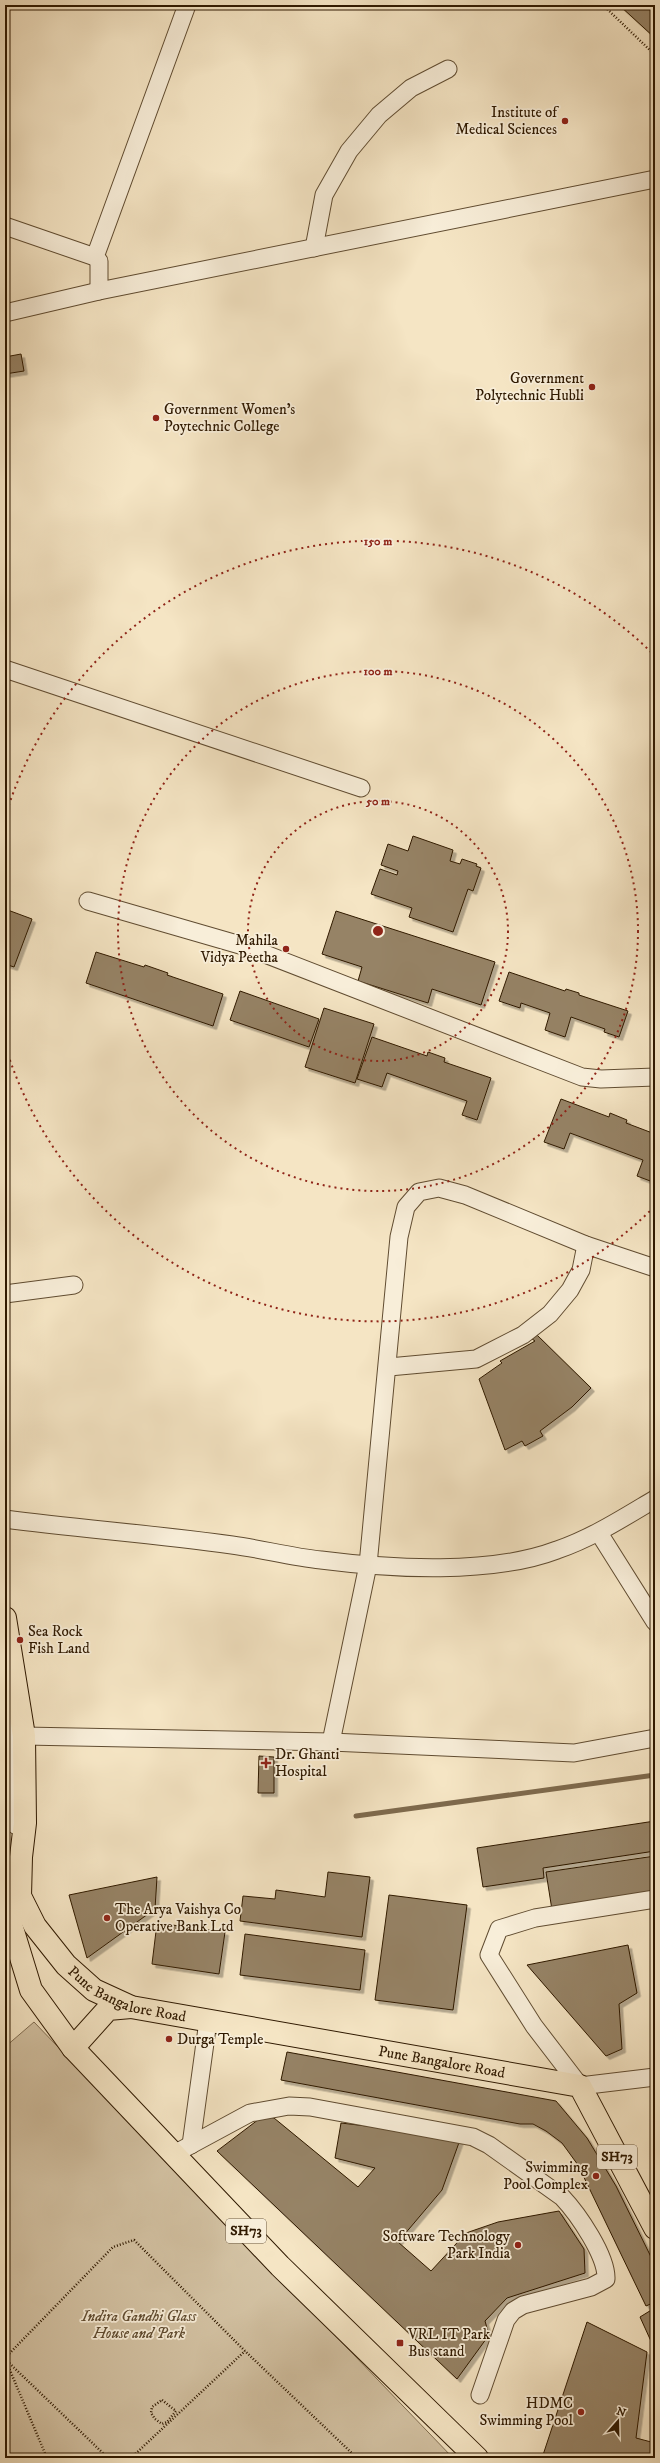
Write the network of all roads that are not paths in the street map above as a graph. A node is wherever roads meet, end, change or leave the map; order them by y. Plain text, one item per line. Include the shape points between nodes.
1 (187, 5) edge
2 (448, 69) dead end
3 (655, 179) edge
4 (5, 226) edge
5 (314, 248) junction
6 (95, 257) junction
7 (99, 291) junction
8 (5, 313) edge
9 (5, 669) edge
10 (361, 788) dead end
11 (88, 901) dead end
12 (655, 1077) edge
13 (586, 1246) junction
14 (655, 1268) edge
15 (74, 1285) dead end
16 (5, 1294) edge
17 (388, 1367) junction
18 (655, 1499) edge
19 (5, 1519) edge
20 (599, 1533) junction
21 (368, 1565) junction
22 (5, 1618) edge
23 (655, 1622) edge
24 (5, 1704) edge
25 (24, 1736) junction
26 (655, 1738) edge
27 (331, 1742) junction
28 (10, 1897) edge
29 (655, 1899) edge
30 (8, 1925) edge
31 (131, 2007) junction
32 (208, 2021) junction
33 (73, 2048) junction
34 (655, 2076) edge
35 (580, 2086) junction
36 (182, 2149) junction
37 (655, 2228) edge
38 (480, 2395) dead end
39 (477, 2458) edge

1 - 6 street
2 - 5 street via 411,88 379,115 349,151 324,195
3 - 5 street
4 - 6 street
5 - 7 street
6 - 7 street via 99,261
7 - 8 street
9 - 10 street
11 - 12 street via 247,947 582,1077
13 - 14 street
13 - 17 street via 581,1270 570,1290 550,1314 523,1335 476,1360
13 - 17 street via 465,1195 439,1188 419,1192 406,1207 399,1236
15 - 16 street
17 - 21 street
18 - 20 street
19 - 21 street via 179,1538
20 - 21 street via 556,1551 493,1565
20 - 23 street
21 - 27 street
22 - 25 main road, Pune Bangalore Road / SH73
24 - 28 street via 11,1750
25 - 27 street
25 - 28 main road, Pune Bangalore Road / SH73 via 25,1823 21,1857
26 - 27 street via 574,1753
28 - 30 main road, Pune Bangalore Road / SH73
28 - 31 main road, Pune Bangalore Road / SH73 via 66,1965 94,1990
29 - 35 street via 535,1918 499,1929 489,1955 534,2026
30 - 33 main road, Pune Bangalore Road / SH73 via 31,1990
31 - 32 main road, Pune Bangalore Road / SH73
31 - 33 main road via 108,2009
32 - 35 main road, Pune Bangalore Road / SH73
32 - 36 street
33 - 36 main road, SH73
34 - 35 street
35 - 37 main road, SH73
36 - 38 street via 250,2113 289,2106 310,2107 473,2137 489,2145 562,2197 572,2208 603,2260 606,2279 591,2287 513,2310 506,2320
36 - 39 main road, SH73 via 280,2266

